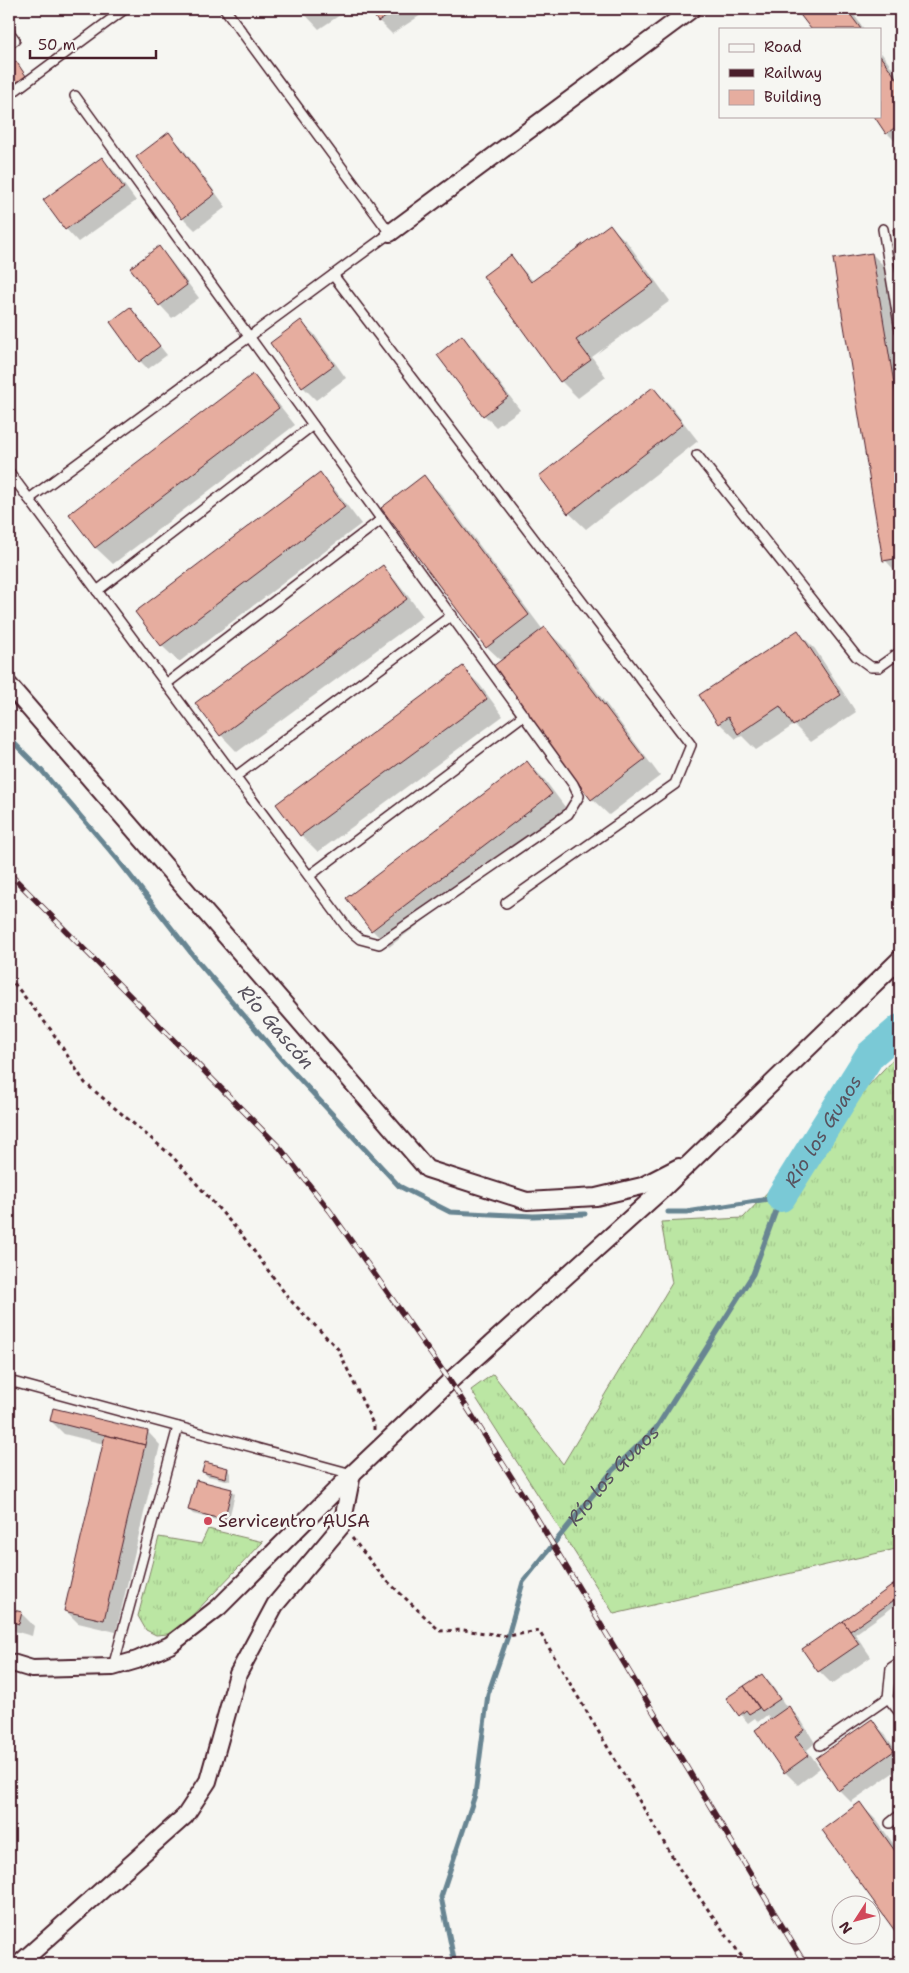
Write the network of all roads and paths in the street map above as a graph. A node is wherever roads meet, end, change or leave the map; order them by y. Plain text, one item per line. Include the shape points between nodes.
1 (125, 9) edge
2 (225, 9) edge
3 (692, 9) edge
4 (9, 32) edge
5 (9, 44) edge
6 (9, 95) edge
7 (75, 96) dead end
8 (883, 229) dead end
9 (390, 233) junction
10 (333, 275) junction
11 (900, 330) edge
12 (250, 337) junction
13 (313, 425) junction
14 (697, 454) dead end
15 (9, 472) edge
16 (29, 499) junction
17 (382, 519) junction
18 (97, 591) junction
19 (452, 615) junction
20 (900, 652) edge
21 (166, 684) junction
22 (9, 685) edge
23 (524, 715) junction
24 (235, 777) junction
25 (309, 876) junction
26 (506, 903) dead end
27 (900, 959) edge
28 (9, 977) edge
29 (692, 1160) junction
30 (9, 1381) edge
31 (178, 1427) junction
32 (373, 1454) junction
33 (352, 1474) junction
34 (342, 1525) junction
35 (9, 1662) edge
36 (900, 1662) edge
37 (112, 1667) junction
38 (888, 1698) junction
39 (900, 1713) edge
40 (820, 1745) dead end
41 (900, 1815) edge
42 (890, 1823) dead end
43 (19, 1964) edge
44 (747, 1964) edge

1 - 6 lane
2 - 9 lane
3 - 9 street
4 - 5 lane via 14,40
7 - 12 lane
8 - 11 lane
9 - 10 lane
10 - 12 lane
10 - 26 lane via 691,745 675,784
12 - 13 lane
12 - 16 lane
13 - 17 lane
13 - 18 lane
14 - 20 lane via 856,656 871,668
15 - 16 lane
16 - 18 lane
17 - 19 lane
17 - 21 lane
18 - 21 lane
19 - 23 lane
19 - 24 lane
21 - 24 lane
22 - 29 street via 427,1169 526,1201 596,1197 642,1186
23 - 25 lane
23 - 25 lane via 574,784 579,796 568,814 379,944 360,940 348,929
24 - 25 lane
27 - 29 street
28 - 32 path via 51,1030 85,1083 172,1156 242,1236 290,1300 338,1349 374,1426
29 - 32 street
30 - 31 lane
31 - 33 lane
31 - 37 lane
32 - 33 street
33 - 34 street
33 - 37 street via 219,1607 170,1645
34 - 43 street via 275,1605 238,1674 208,1781 185,1816
34 - 44 path via 384,1578 440,1631 463,1630 508,1636 539,1630 682,1873
35 - 37 street via 32,1668
36 - 38 lane via 892,1668
38 - 39 lane
38 - 40 lane
41 - 42 lane

